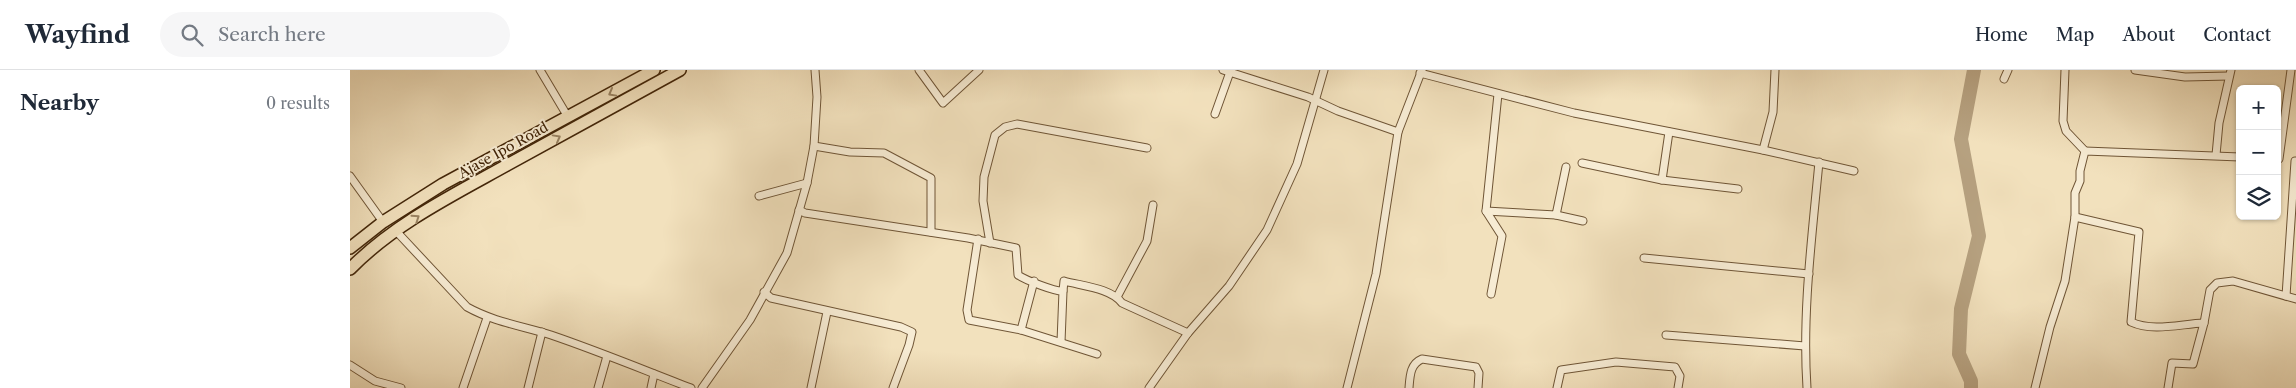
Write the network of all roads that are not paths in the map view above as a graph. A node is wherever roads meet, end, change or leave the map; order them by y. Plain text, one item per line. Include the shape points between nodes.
1 (540, 70) edge
2 (654, 70) edge
3 (680, 70) edge
4 (815, 70) edge
5 (919, 70) edge
6 (979, 70) edge
7 (1324, 70) edge
8 (1776, 70) edge
9 (2008, 70) edge
10 (2065, 70) edge
11 (2135, 70) edge
12 (2291, 70) edge
13 (1226, 71) edge
14 (1421, 71) edge
15 (2230, 73) edge
16 (2004, 79) dead end
17 (1498, 94) junction
18 (1316, 101) junction
19 (1216, 114) dead end
20 (568, 117) junction
21 (1398, 132) junction
22 (1669, 132) junction
23 (2281, 138) edge
24 (814, 146) junction
25 (1147, 148) dead end
26 (1762, 150) junction
27 (2085, 152) junction
28 (2216, 155) junction
29 (2236, 157) edge
30 (2281, 159) edge
31 (2296, 161) edge
32 (1819, 162) junction
33 (1582, 163) dead end
34 (1566, 167) dead end
35 (1854, 171) dead end
36 (350, 176) edge
37 (1662, 180) junction
38 (807, 182) junction
39 (1738, 190) dead end
40 (759, 196) dead end
41 (1152, 205) dead end
42 (799, 210) junction
43 (1486, 211) junction
44 (1556, 215) junction
45 (2075, 216) junction
46 (1583, 221) dead end
47 (383, 222) junction
48 (396, 231) junction
49 (930, 232) junction
50 (978, 239) junction
51 (990, 243) junction
52 (350, 248) edge
53 (1644, 258) dead end
54 (350, 269) edge
55 (1809, 274) junction
56 (1034, 281) junction
57 (1063, 291) junction
58 (764, 292) junction
59 (1491, 294) dead end
60 (2286, 296) junction
61 (1117, 297) junction
62 (2296, 299) edge
63 (827, 312) junction
64 (488, 318) junction
65 (2204, 323) junction
66 (1021, 330) junction
67 (542, 332) junction
68 (1188, 333) junction
69 (1666, 335) dead end
70 (1061, 342) junction
71 (1805, 346) junction
72 (1097, 354) dead end
73 (607, 356) junction
74 (350, 365) edge
75 (654, 374) junction
76 (374, 385) edge
77 (401, 388) edge
78 (463, 388) edge
79 (528, 388) edge
80 (598, 388) edge
81 (651, 388) edge
82 (690, 388) edge
83 (702, 388) edge
84 (812, 388) edge
85 (893, 388) edge
86 (1149, 388) edge
87 (1347, 388) edge
88 (1409, 388) edge
89 (1478, 388) edge
90 (1557, 388) edge
91 (1678, 388) edge
92 (1807, 388) edge
93 (2035, 388) edge
94 (2168, 388) edge

1 - 20 street
2 -> 20 highway, Ajase Ipo Road
48 -> 3 highway, Ajase Ipo Road via 456,193
4 - 24 street
5 - 6 street via 943,103
7 - 18 street
8 - 26 street via 1773,112
9 - 16 street
10 - 27 street via 2063,121 2066,131
11 - 15 street via 2185,77
12 - 23 street
13 - 18 street
13 - 19 street
14 - 17 street
14 - 21 street
15 - 28 street
17 - 22 street
17 - 43 street
18 - 21 street
18 - 68 street via 1297,164 1267,230 1229,286
20 - 47 highway, Ajase Ipo Road via 443,184
21 - 87 street via 1376,274
22 - 26 street
22 - 37 street
24 - 38 street
24 - 49 street via 884,153 931,178
25 - 51 street via 1017,124 1005,127 995,135 984,177 983,201
26 - 32 street
27 - 28 street
27 - 45 street via 2075,194
28 - 29 street
30 - 31 street
31 - 60 street
32 - 35 street
32 - 55 street
33 - 37 street
34 - 44 street
36 - 47 street
37 - 39 street
38 - 40 street
38 - 42 street
41 - 61 street via 1147,241
42 - 49 street
42 - 58 street via 787,253
43 - 44 street
43 - 59 street via 1502,236
44 - 46 street
45 - 65 street via 2139,232 2131,322 2162,327
45 - 93 street via 2065,281
47 - 52 highway, Ajase Ipo Road
48 - 54 highway, Ajase Ipo Road
48 - 64 street via 468,307
49 - 50 street
50 - 51 street
50 - 66 street via 967,310 969,320
51 - 56 street via 1016,248 1018,275 1026,281
53 - 55 street
55 - 71 street
56 - 57 street via 1058,292
56 - 66 street
57 - 61 street via 1064,281
57 - 70 street
58 - 63 street via 771,298
58 - 83 street via 750,320
60 - 62 street
60 - 65 street via 2233,281 2217,283 2210,290
61 - 68 street via 1122,303
63 - 84 street
63 - 85 street via 912,332
64 - 67 street
64 - 78 street
65 - 94 street via 2193,364 2172,364
66 - 70 street
67 - 73 street
67 - 79 street
68 - 86 street
69 - 71 street
70 - 72 street
71 - 92 street
73 - 75 street
73 - 80 street
74 - 76 street
75 - 81 street
75 - 82 street
76 - 77 street
88 - 89 street via 1411,369 1422,360 1476,367
90 - 91 street via 1561,370 1616,362 1675,367 1680,376

